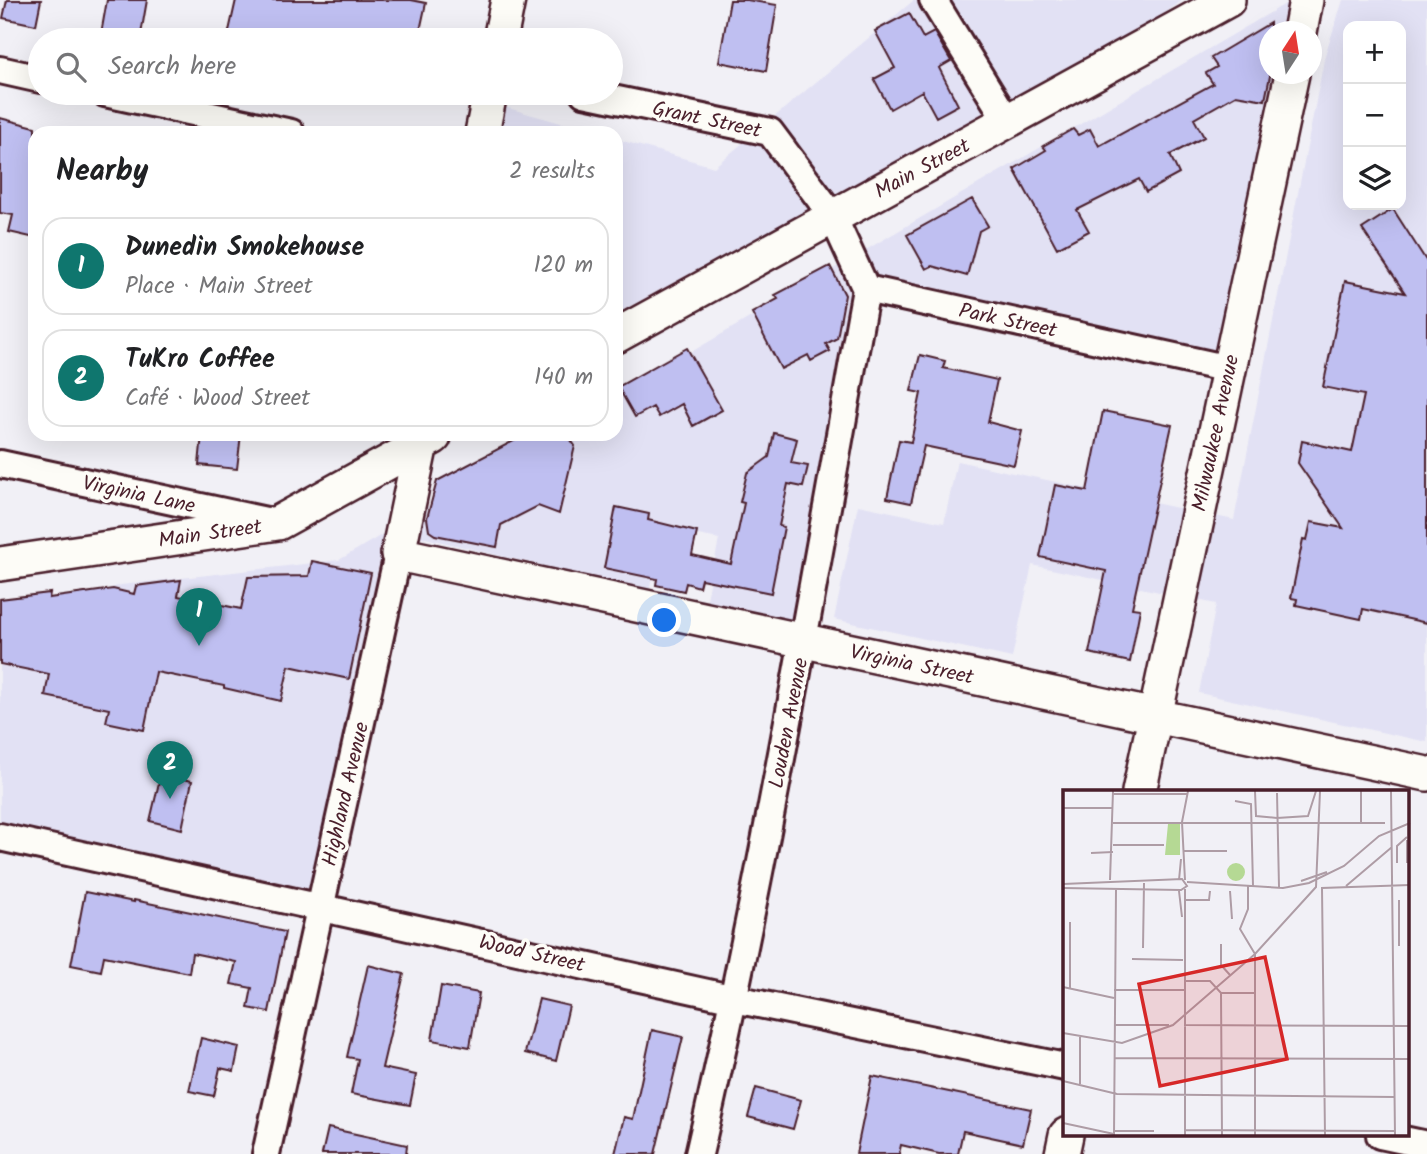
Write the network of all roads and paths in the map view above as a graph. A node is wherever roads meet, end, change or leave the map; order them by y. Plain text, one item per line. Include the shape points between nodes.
1 (508, 0) edge
2 (933, 0) edge
3 (1228, 0) edge
4 (1306, 0) edge
5 (1302, 21) edge
6 (502, 28) edge
7 (0, 70) edge
8 (28, 76) edge
9 (1290, 84) edge
10 (623, 101) edge
11 (161, 105) edge
12 (488, 105) edge
13 (1008, 122) junction
14 (258, 126) edge
15 (483, 126) edge
16 (832, 215) junction
17 (866, 289) junction
18 (623, 332) edge
19 (1229, 369) junction
20 (421, 441) edge
21 (427, 441) edge
22 (0, 464) edge
23 (278, 523) junction
24 (398, 554) junction
25 (0, 564) edge
26 (803, 641) junction
27 (1155, 716) junction
28 (1427, 774) edge
29 (1139, 790) edge
30 (0, 837) edge
31 (320, 906) junction
32 (735, 999) junction
33 (1063, 1067) edge
34 (1066, 1136) edge
35 (1385, 1136) edge
36 (1427, 1145) edge
37 (266, 1154) edge
38 (699, 1154) edge
39 (1062, 1154) edge

1 - 6 street
2 - 13 street
3 - 13 street, Main Street
4 - 5 street
7 - 8 street
9 - 19 street, Milwaukee Avenue
10 - 16 street, Grant Street via 770,132
11 - 14 street
12 - 15 street
13 - 16 street, Main Street
16 - 17 street
16 - 18 street, Main Street
17 - 19 street, Park Street
17 - 26 street, Louden Avenue
19 - 27 street, Milwaukee Avenue
20 - 23 street, Main Street
21 - 24 street, Highland Avenue
22 - 23 street, Virginia Lane
23 - 25 street, Main Street
24 - 26 street, Virginia Street
24 - 31 street, Highland Avenue
26 - 27 street, Virginia Street
26 - 32 street, Louden Avenue
27 - 28 street, Virginia Street
27 - 29 street, Milwaukee Avenue
30 - 31 street, Wood Street
31 - 32 street, Wood Street
31 - 37 street, Highland Avenue
32 - 33 street, Wood Street
32 - 38 street, Louden Avenue
34 - 39 street
35 - 36 street

